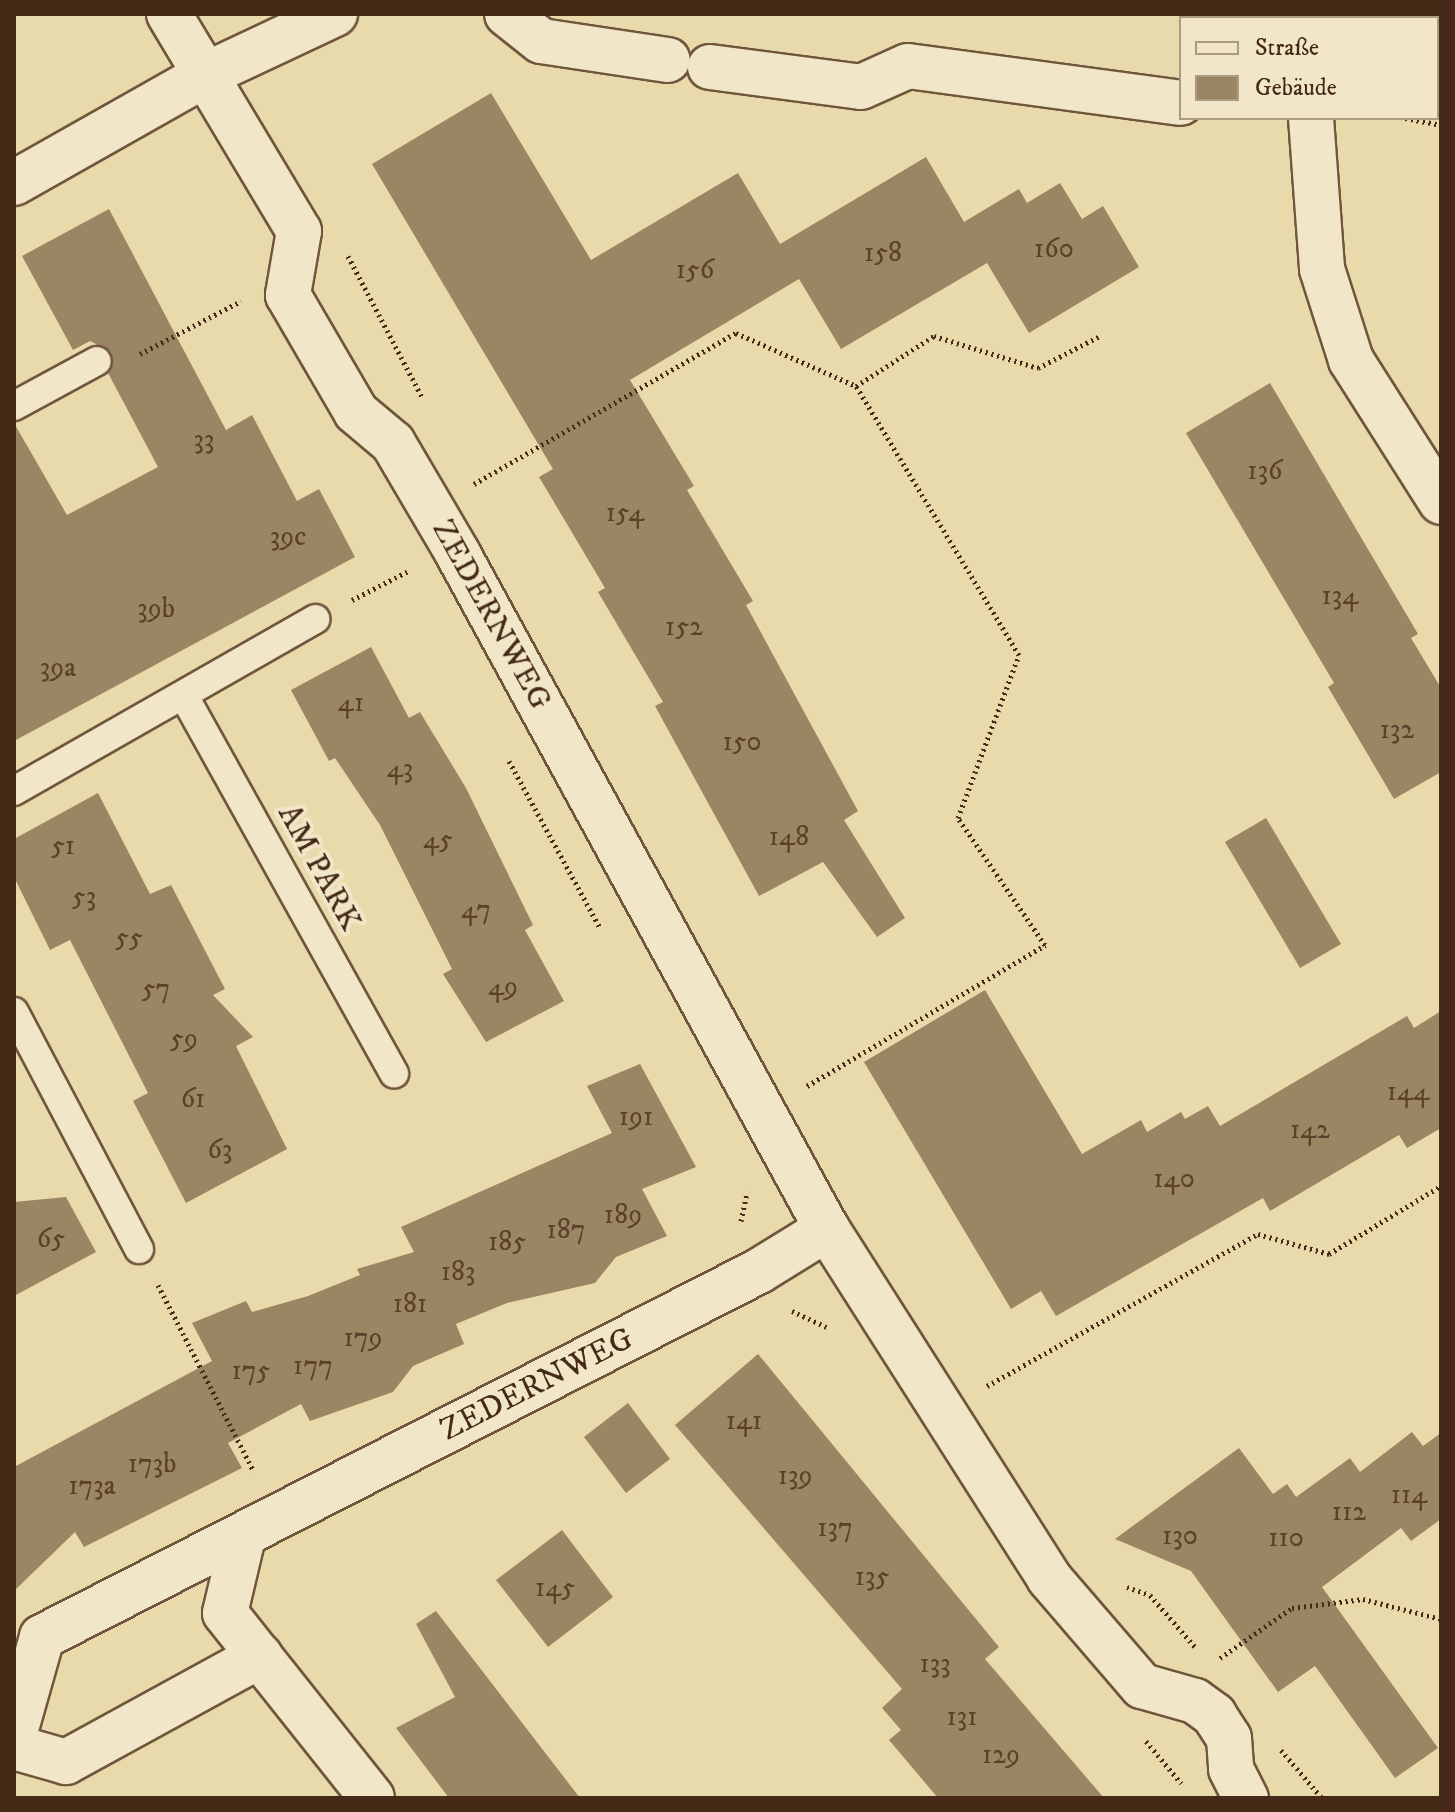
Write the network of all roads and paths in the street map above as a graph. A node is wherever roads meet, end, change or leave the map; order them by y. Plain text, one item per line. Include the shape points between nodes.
1 (169, 14) edge
2 (335, 14) edge
3 (507, 14) edge
4 (203, 76) junction
5 (1179, 103) edge
6 (1304, 120) edge
7 (1415, 120) edge
8 (1441, 125) edge
9 (14, 183) edge
10 (344, 249) dead end
11 (288, 295) junction
12 (1098, 337) dead end
13 (97, 361) joint
14 (856, 386) junction
15 (425, 402) dead end
16 (14, 406) edge
17 (462, 472) dead end
18 (469, 486) junction
19 (477, 500) dead end
20 (1441, 502) edge
21 (458, 554) junction
22 (315, 619) joint
23 (184, 696) junction
24 (14, 791) edge
25 (14, 1012) edge
26 (394, 1073) dead end
27 (794, 1075) dead end
28 (801, 1089) junction
29 (809, 1102) dead end
30 (1441, 1186) edge
31 (827, 1229) junction
32 (139, 1249) joint
33 (942, 1418) junction
34 (260, 1528) junction
35 (1111, 1582) dead end
36 (1441, 1619) edge
37 (260, 1656) junction
38 (1210, 1665) junction
39 (1162, 1694) junction
40 (14, 1736) edge
41 (1271, 1738) dead end
42 (14, 1747) edge
43 (372, 1798) edge
44 (1246, 1798) edge
45 (1322, 1798) edge

1 - 4 street
2 - 4 street
3 - 5 street via 541,41 861,87 908,66
4 - 9 street
4 - 11 street via 299,231
6 - 20 street via 1322,269 1351,360
7 - 8 path
10 - 15 path
11 - 13 path via 255,294 132,359
11 - 21 street, ZEDERNWEG via 356,412 393,443
12 - 14 path via 1038,368 934,336
13 - 16 lane
14 - 18 path via 736,333
14 - 28 path via 1019,655 958,818 1045,945
17 - 18 path
18 - 19 path
21 - 22 path via 412,570
21 - 31 street, ZEDERNWEG
22 - 23 lane
23 - 24 lane
23 - 26 lane, AM PARK
25 - 32 lane
27 - 28 path
28 - 29 path
30 - 33 path via 1329,1254 1258,1234 1025,1361
31 - 33 street, ZEDERNWEG
31 - 34 street, ZEDERNWEG via 759,1271
32 - 34 path
33 - 39 street, ZEDERNWEG via 1049,1578 1142,1686
34 - 37 street via 225,1613
34 - 40 street, ZEDERNWEG via 42,1637
35 - 38 path via 1150,1595
36 - 38 path via 1363,1599 1292,1608
37 - 42 street via 66,1762
37 - 43 street
38 - 39 path
39 - 44 street, ZEDERNWEG via 1195,1701 1214,1715 1229,1738 1231,1769
41 - 45 path

